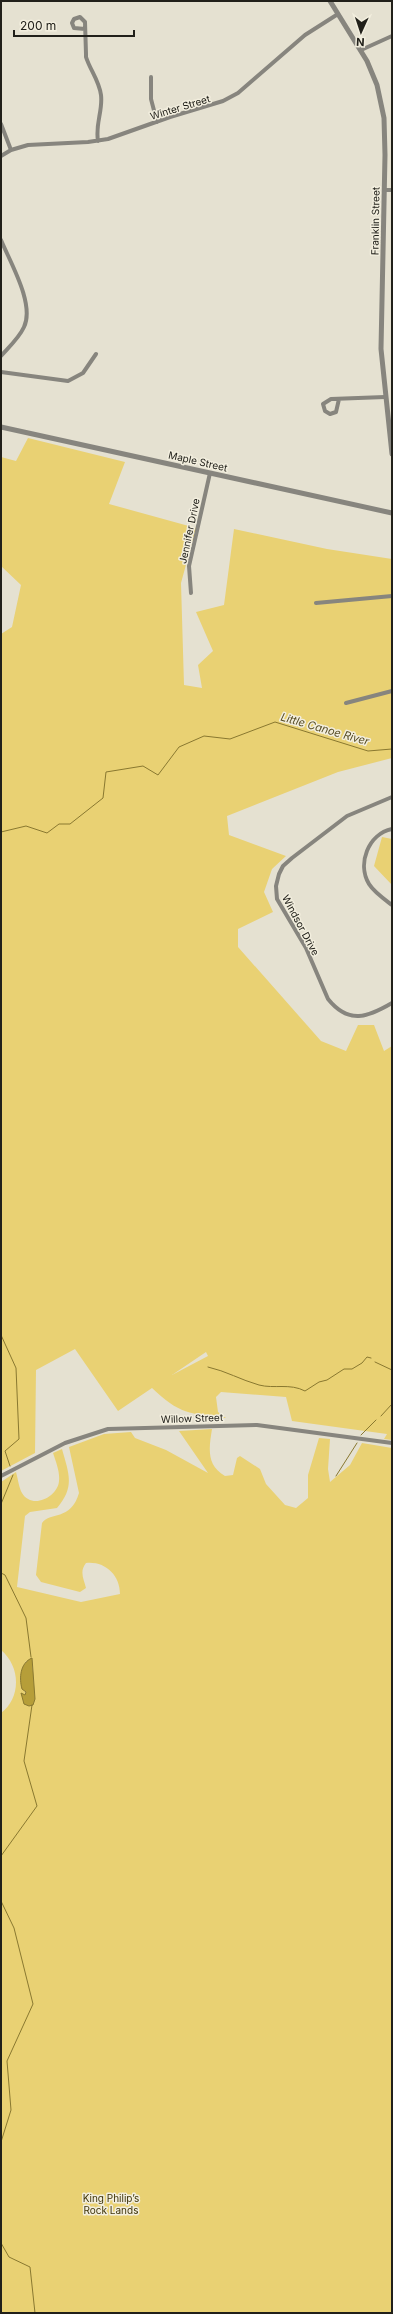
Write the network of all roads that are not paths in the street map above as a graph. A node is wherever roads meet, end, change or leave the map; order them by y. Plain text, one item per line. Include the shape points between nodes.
1 (330, 1) edge
2 (338, 14) junction
3 (85, 29) dead end
4 (392, 36) edge
5 (361, 50) junction
6 (151, 77) dead end
7 (156, 122) junction
8 (1, 124) edge
9 (98, 141) junction
10 (11, 150) junction
11 (1, 156) edge
12 (384, 190) junction
13 (392, 190) edge
14 (1, 240) edge
15 (96, 354) dead end
16 (1, 356) edge
17 (1, 372) edge
18 (385, 397) junction
19 (339, 398) junction
20 (390, 415) edge
21 (1, 427) edge
22 (392, 454) edge
23 (210, 473) junction
24 (392, 513) edge
25 (191, 593) dead end
26 (392, 596) edge
27 (316, 603) dead end
28 (392, 691) edge
29 (346, 703) dead end
30 (392, 797) edge
31 (392, 829) edge
32 (392, 905) edge
33 (392, 1003) edge
34 (392, 1443) edge
35 (1, 1476) edge

1 - 2 street, Franklin Street
2 - 5 street, Franklin Street
2 - 7 street, Winter Street via 305,35 231,98
3 - 9 street via 86,57 101,95 96,128
4 - 5 street
5 - 12 street, Franklin Street via 377,85 384,118
6 - 7 street via 151,99
7 - 9 street, Winter Street
8 - 10 street
9 - 10 street, Winter Street via 33,144
10 - 11 street, Winter Street
12 - 13 street
12 - 18 street, Franklin Street via 381,349
14 - 16 street via 28,310 22,332
15 - 17 street via 83,373 68,380
18 - 19 street
18 - 20 street, Franklin Street
19 - 19 street via 325,401 323,407 326,412 336,412
20 - 22 street, Franklin Street
21 - 23 street, Maple Street
23 - 24 street, Maple Street
23 - 25 street, Jennifer Drive via 189,566
26 - 27 street
28 - 29 street
30 - 33 street, Windsor Drive via 347,816 292,858 280,871 276,891 279,903 302,940 328,999 335,1006 354,1016 362,1017
31 - 32 street via 383,832 372,842 366,852 363,869 372,887
34 - 35 street, Willow Street via 257,1425 108,1429 65,1443

